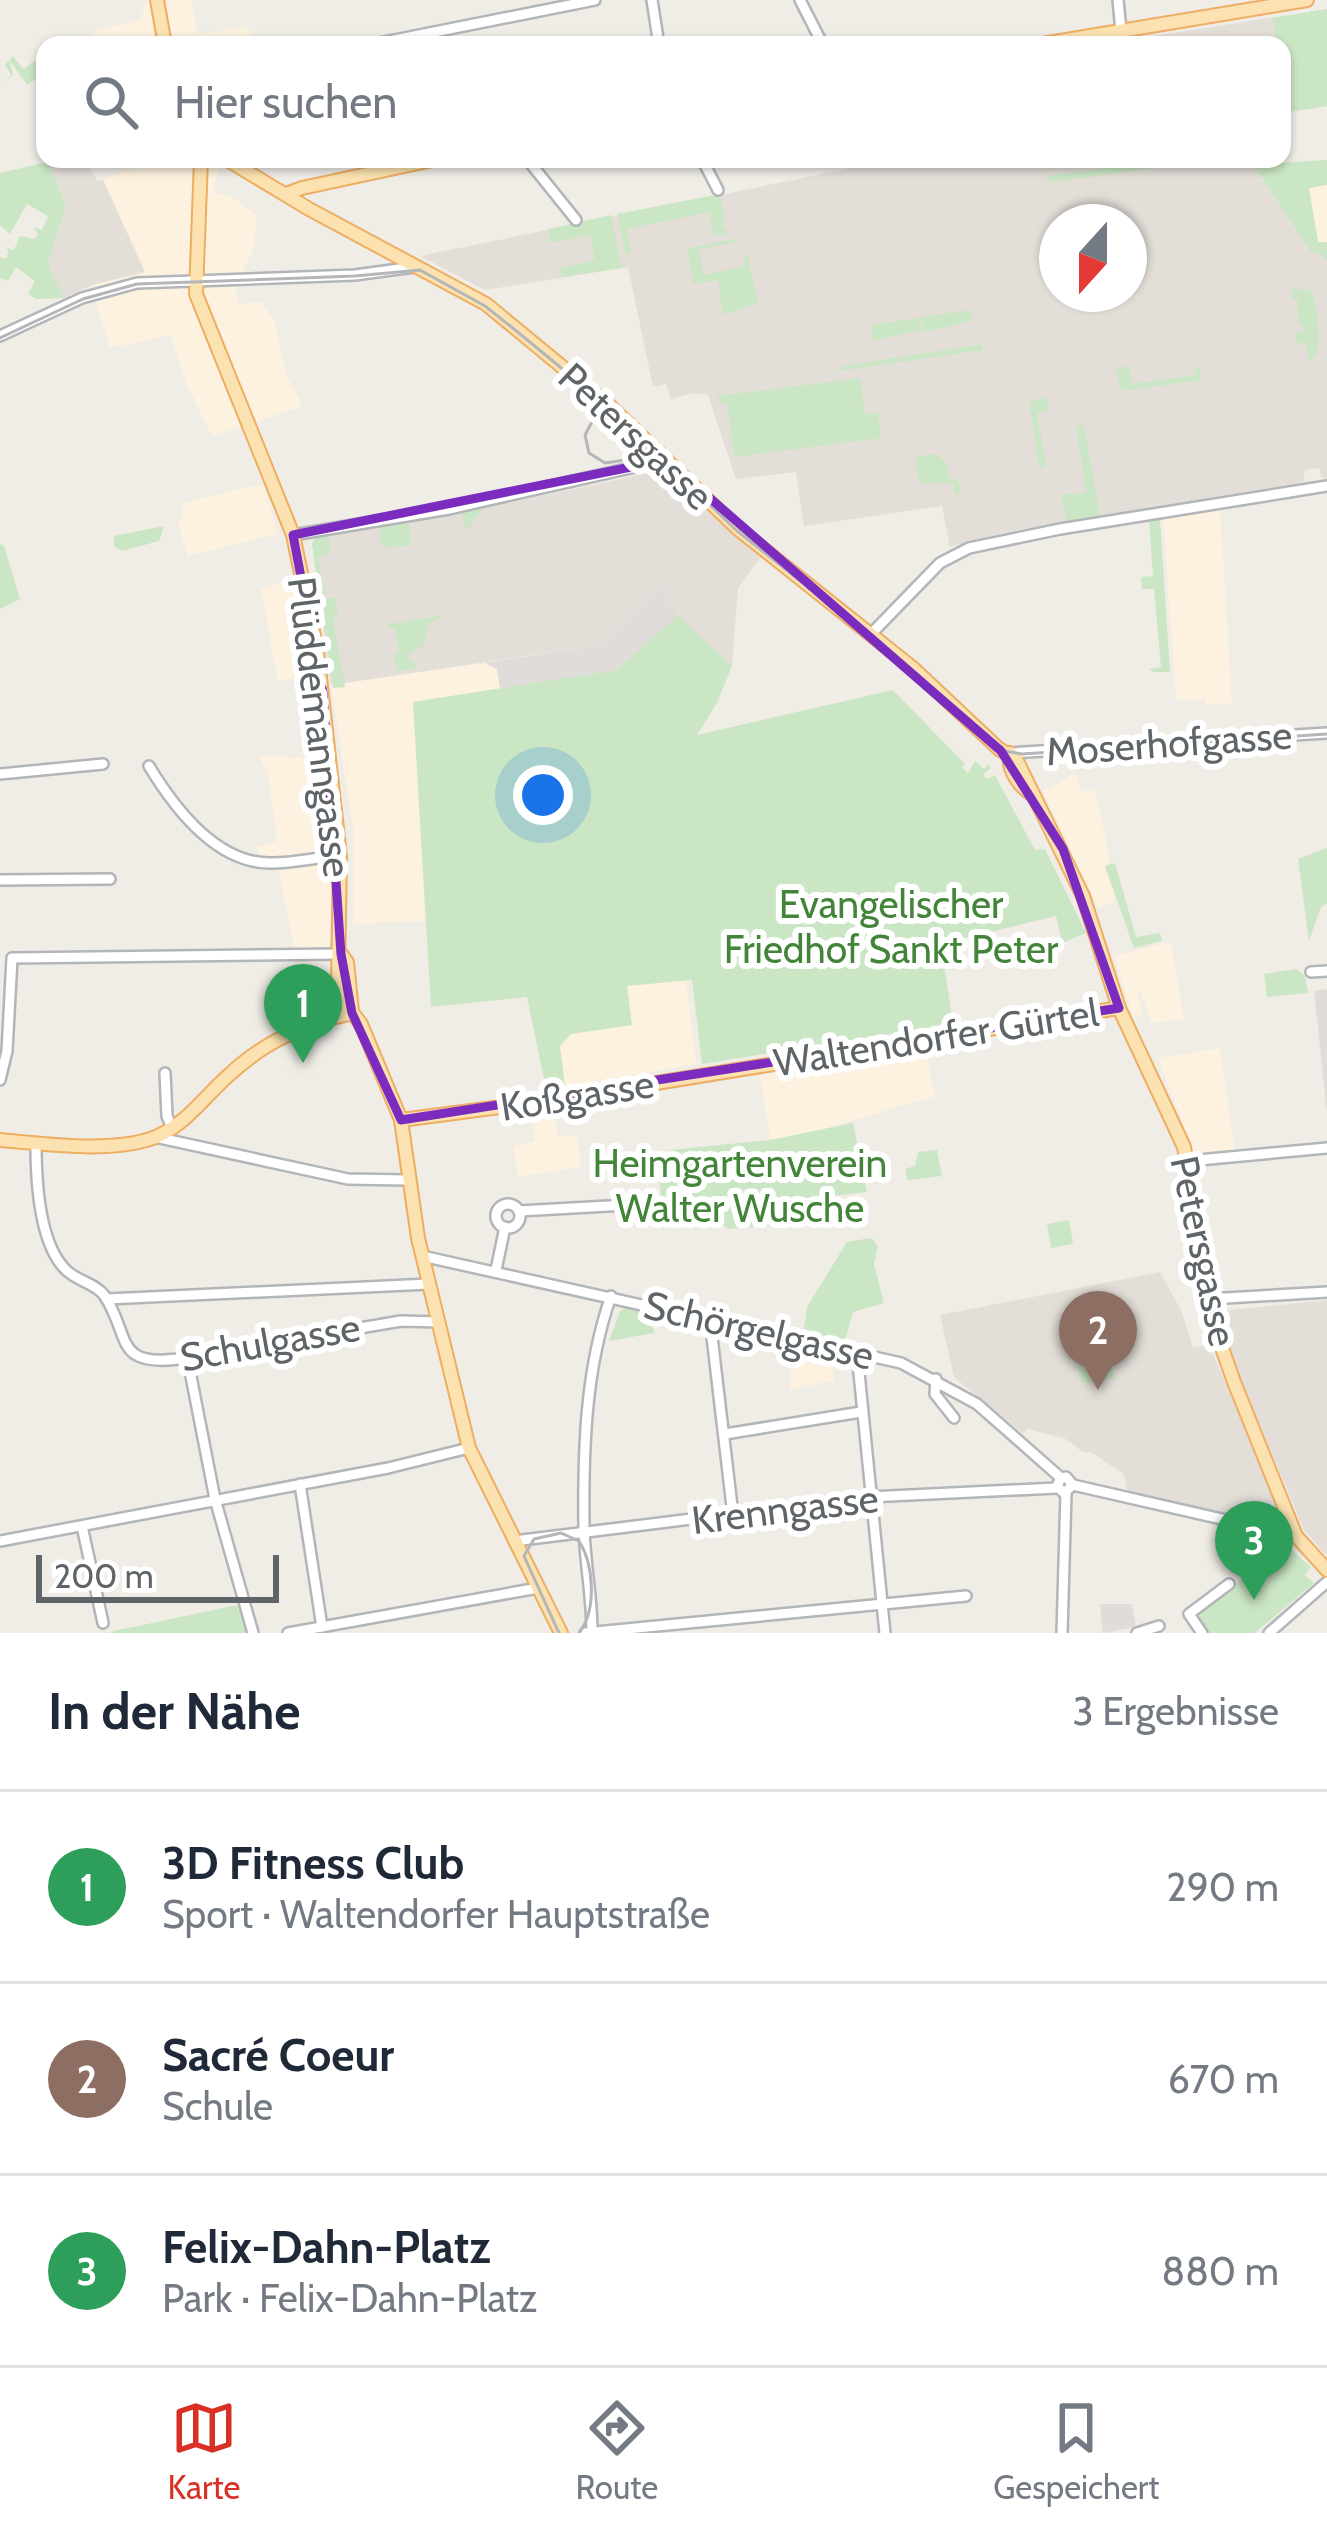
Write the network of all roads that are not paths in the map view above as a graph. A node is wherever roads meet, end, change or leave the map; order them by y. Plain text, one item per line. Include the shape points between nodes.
1 (157, 0) edge
2 (595, 0) edge
3 (652, 0) edge
4 (800, 0) edge
5 (1118, 0) edge
6 (1307, 0) edge
7 (1121, 32) junction
8 (163, 36) edge
9 (414, 36) edge
10 (658, 36) edge
11 (818, 36) edge
12 (1095, 36) edge
13 (200, 168) edge
14 (254, 168) edge
15 (394, 168) edge
16 (534, 168) edge
17 (707, 168) edge
18 (718, 190) dead end
19 (286, 194) junction
20 (576, 220) dead end
21 (419, 267) junction
22 (194, 282) junction
23 (0, 336) edge
24 (666, 460) junction
25 (1327, 486) edge
26 (293, 535) junction
27 (871, 634) junction
28 (1327, 733) edge
29 (1010, 753) junction
30 (103, 764) dead end
31 (149, 766) dead end
32 (0, 774) edge
33 (340, 856) junction
34 (110, 879) dead end
35 (0, 880) edge
36 (341, 954) junction
37 (1327, 970) edge
38 (1311, 971) dead end
39 (338, 982) junction
40 (1119, 1008) junction
41 (352, 1013) junction
42 (326, 1018) junction
43 (752, 1065) joint
44 (165, 1073) dead end
45 (0, 1080) edge
46 (401, 1120) junction
47 (172, 1128) junction
48 (155, 1137) junction
49 (0, 1140) edge
50 (36, 1144) junction
51 (1327, 1148) edge
52 (1188, 1161) junction
53 (407, 1180) junction
54 (626, 1205) dead end
55 (519, 1211) junction
56 (505, 1227) junction
57 (422, 1256) junction
58 (496, 1270) junction
59 (429, 1284) junction
60 (1327, 1292) edge
61 (611, 1297) junction
62 (106, 1300) junction
63 (1209, 1300) junction
64 (710, 1320) junction
65 (439, 1322) junction
66 (856, 1353) junction
67 (187, 1356) junction
68 (936, 1379) junction
69 (861, 1412) junction
70 (953, 1418) dead end
71 (724, 1434) junction
72 (469, 1448) junction
73 (299, 1484) junction
74 (1064, 1486) junction
75 (869, 1497) junction
76 (215, 1499) junction
77 (733, 1515) junction
78 (82, 1526) junction
79 (584, 1532) junction
80 (1297, 1536) junction
81 (0, 1541) edge
82 (514, 1541) junction
83 (1327, 1570) edge
84 (1327, 1582) edge
85 (1229, 1584) dead end
86 (538, 1588) junction
87 (966, 1596) dead end
88 (882, 1604) junction
89 (103, 1623) dead end
90 (1159, 1626) dead end
91 (322, 1627) junction
92 (347, 1628) edge
93 (664, 1629) edge
94 (589, 1632) edge
95 (253, 1633) edge
96 (289, 1633) edge
97 (560, 1633) edge
98 (885, 1633) edge
99 (1062, 1633) edge
100 (1137, 1633) edge
101 (1202, 1633) edge
102 (1269, 1633) edge

1 - 8 main road
2 - 9 street
3 - 10 street
4 - 11 street
5 - 7 street
6 - 7 main road
7 - 12 main road
13 - 22 main road, Plüddemanngasse
14 - 19 main road, Petersgasse
15 - 19 main road
16 - 20 street
17 - 18 street
19 - 21 main road, Petersgasse
21 - 22 street
21 - 24 main road, Petersgasse via 501,316
22 - 23 street via 105,289
22 - 26 main road, Plüddemanngasse
24 - 26 street
24 - 27 main road, Petersgasse via 738,529
25 - 27 street via 969,548 940,562
26 - 33 main road, Plüddemanngasse via 323,693
27 - 29 main road, Petersgasse
28 - 29 street, Moserhofgasse
29 - 40 main road, Petersgasse via 1063,849
30 - 32 street
31 - 33 street via 175,806 239,857 273,863
33 - 36 main road, Plüddemanngasse
34 - 35 street
36 - 39 main road, Plüddemanngasse
36 - 41 main road, Plüddemanngasse
36 - 45 street via 12,958
37 - 38 street
39 - 41 main road, Plüddemanngasse
39 - 42 main road
40 - 43 main road, Waltendorfer Gürtel
40 - 52 main road, Petersgasse
41 - 42 main road
41 - 46 main road, Plüddemanngasse
42 - 47 main road via 255,1054
43 - 46 main road, Koßgasse
44 - 47 street
46 - 53 main road, Plüddemanngasse
47 - 48 main road
48 - 50 main road
48 - 53 street via 347,1179
49 - 50 main road
50 - 62 street, Schulgasse via 35,1193 63,1268
51 - 52 street
52 - 63 main road, Petersgasse
53 - 57 main road, Plüddemanngasse
54 - 55 street
55 - 56 street via 517,1223
55 - 56 street via 500,1206 496,1216
56 - 58 street
57 - 58 street, Schörgelgasse
57 - 59 main road, Plüddemanngasse
58 - 61 street, Schörgelgasse
59 - 62 street
59 - 65 main road, Plüddemanngasse
60 - 63 street
61 - 64 street, Schörgelgasse
61 - 79 street via 589,1391
62 - 67 street, Schulgasse via 123,1342 141,1359
63 - 80 main road, Petersgasse
64 - 66 street, Schörgelgasse
64 - 71 street
65 - 67 street, Schulgasse via 386,1323
65 - 72 main road, Plüddemanngasse
66 - 68 street, Schörgelgasse
66 - 69 street
67 - 76 street
68 - 70 street via 934,1394
68 - 74 street, Schörgelgasse via 977,1404
69 - 71 street
69 - 75 street
71 - 77 street
72 - 73 street
72 - 82 main road, Plüddemanngasse
73 - 76 street
73 - 91 street
74 - 75 street, Krenngasse
74 - 80 street, Schörgelgasse
74 - 99 street
75 - 77 street, Krenngasse
75 - 88 street
76 - 78 street
76 - 95 street
77 - 79 street, Krenngasse
78 - 81 street
78 - 89 street
79 - 82 street, Krenngasse
79 - 94 street
80 - 83 main road, Petersgasse
82 - 86 main road, Plüddemanngasse
84 - 102 street
85 - 101 street via 1189,1614
86 - 92 street
86 - 97 main road, Plüddemanngasse
87 - 88 street
88 - 93 street
88 - 98 street
90 - 100 street
91 - 92 street
91 - 96 street
93 - 94 street

